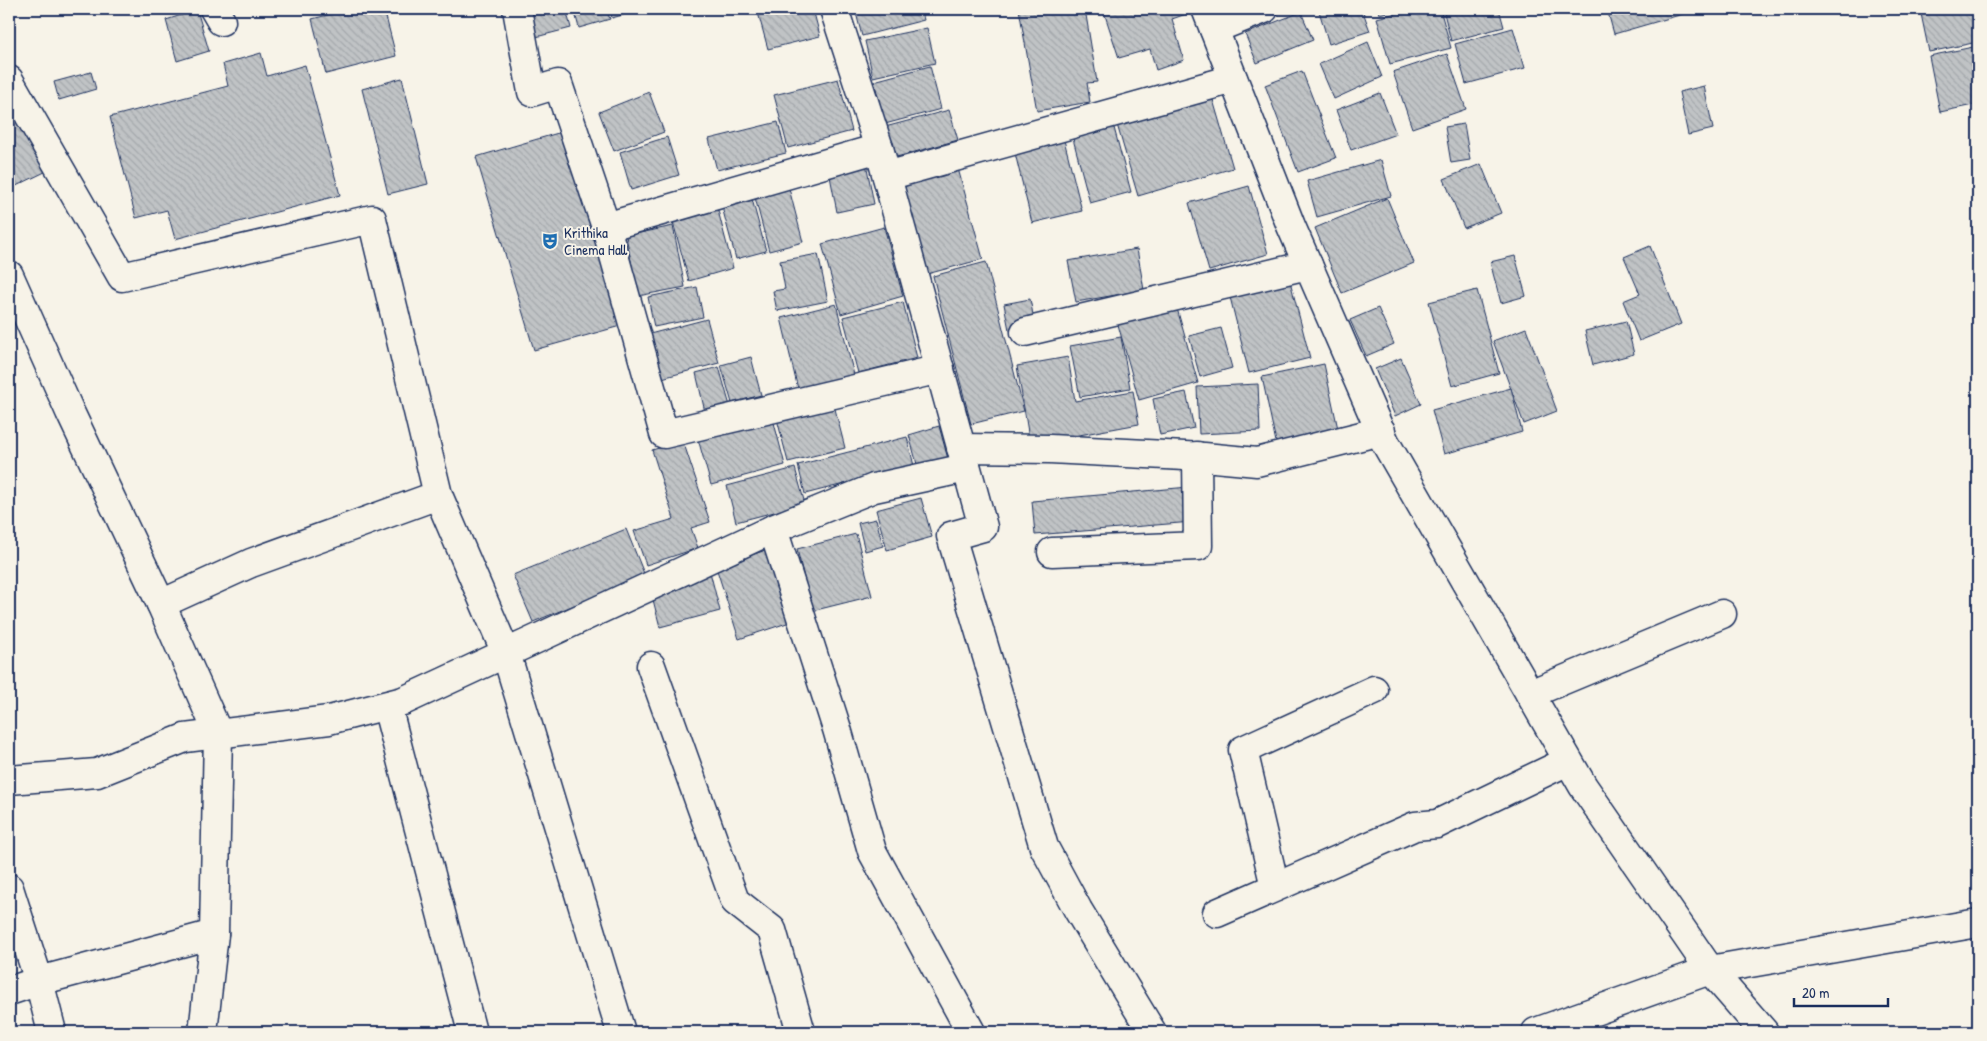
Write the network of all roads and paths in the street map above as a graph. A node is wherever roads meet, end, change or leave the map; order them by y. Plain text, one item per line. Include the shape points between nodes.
1 (517, 9) edge
2 (834, 9) edge
3 (1264, 9) edge
4 (1210, 19) edge
5 (1233, 79) junction
6 (9, 80) edge
7 (879, 148) junction
8 (887, 176) junction
9 (606, 226) junction
10 (1308, 265) junction
11 (9, 275) edge
12 (1025, 332) dead end
13 (940, 369) junction
14 (1381, 431) junction
15 (1197, 456) junction
16 (964, 458) junction
17 (438, 495) junction
18 (773, 529) junction
19 (1052, 552) dead end
20 (161, 604) junction
21 (1722, 614) dead end
22 (506, 653) junction
23 (651, 666) dead end
24 (1374, 690) dead end
25 (1530, 694) junction
26 (387, 706) junction
27 (218, 734) junction
28 (1568, 761) junction
29 (9, 780) edge
30 (1276, 887) junction
31 (9, 888) edge
32 (1217, 913) dead end
33 (1978, 923) edge
34 (214, 934) junction
35 (1710, 970) junction
36 (39, 981) junction
37 (9, 991) edge
38 (52, 1032) edge
39 (203, 1032) edge
40 (472, 1032) edge
41 (621, 1032) edge
42 (801, 1032) edge
43 (972, 1032) edge
44 (1152, 1032) edge
45 (1536, 1032) edge
46 (1764, 1032) edge

1 - 9 street via 532,92 558,84
2 - 7 street
3 - 4 street
4 - 5 street
5 - 8 street
5 - 10 street
6 - 17 street via 122,277 372,219
7 - 8 street
7 - 9 street
8 - 13 street
9 - 13 street via 664,434
10 - 12 street
10 - 14 street
11 - 20 street
13 - 16 street
14 - 15 street via 1257,462
14 - 25 street
15 - 16 street via 1050,449
15 - 19 street via 1198,546
16 - 18 street via 874,488
16 - 44 street via 983,527 951,536 1044,847
17 - 20 street via 251,563
17 - 22 street
18 - 22 street
18 - 43 street via 872,850
20 - 27 street
21 - 25 street
22 - 26 street
22 - 41 street
23 - 42 street via 735,901 772,930
24 - 30 street via 1243,750
25 - 28 street
26 - 27 street via 329,720
26 - 40 street
27 - 29 street via 185,738 97,772
27 - 34 street
28 - 30 street via 1436,824 1415,826
28 - 35 street
30 - 32 street
31 - 36 street
33 - 35 street
34 - 36 street
34 - 39 street
35 - 45 street
35 - 46 street
36 - 37 street
36 - 38 street

